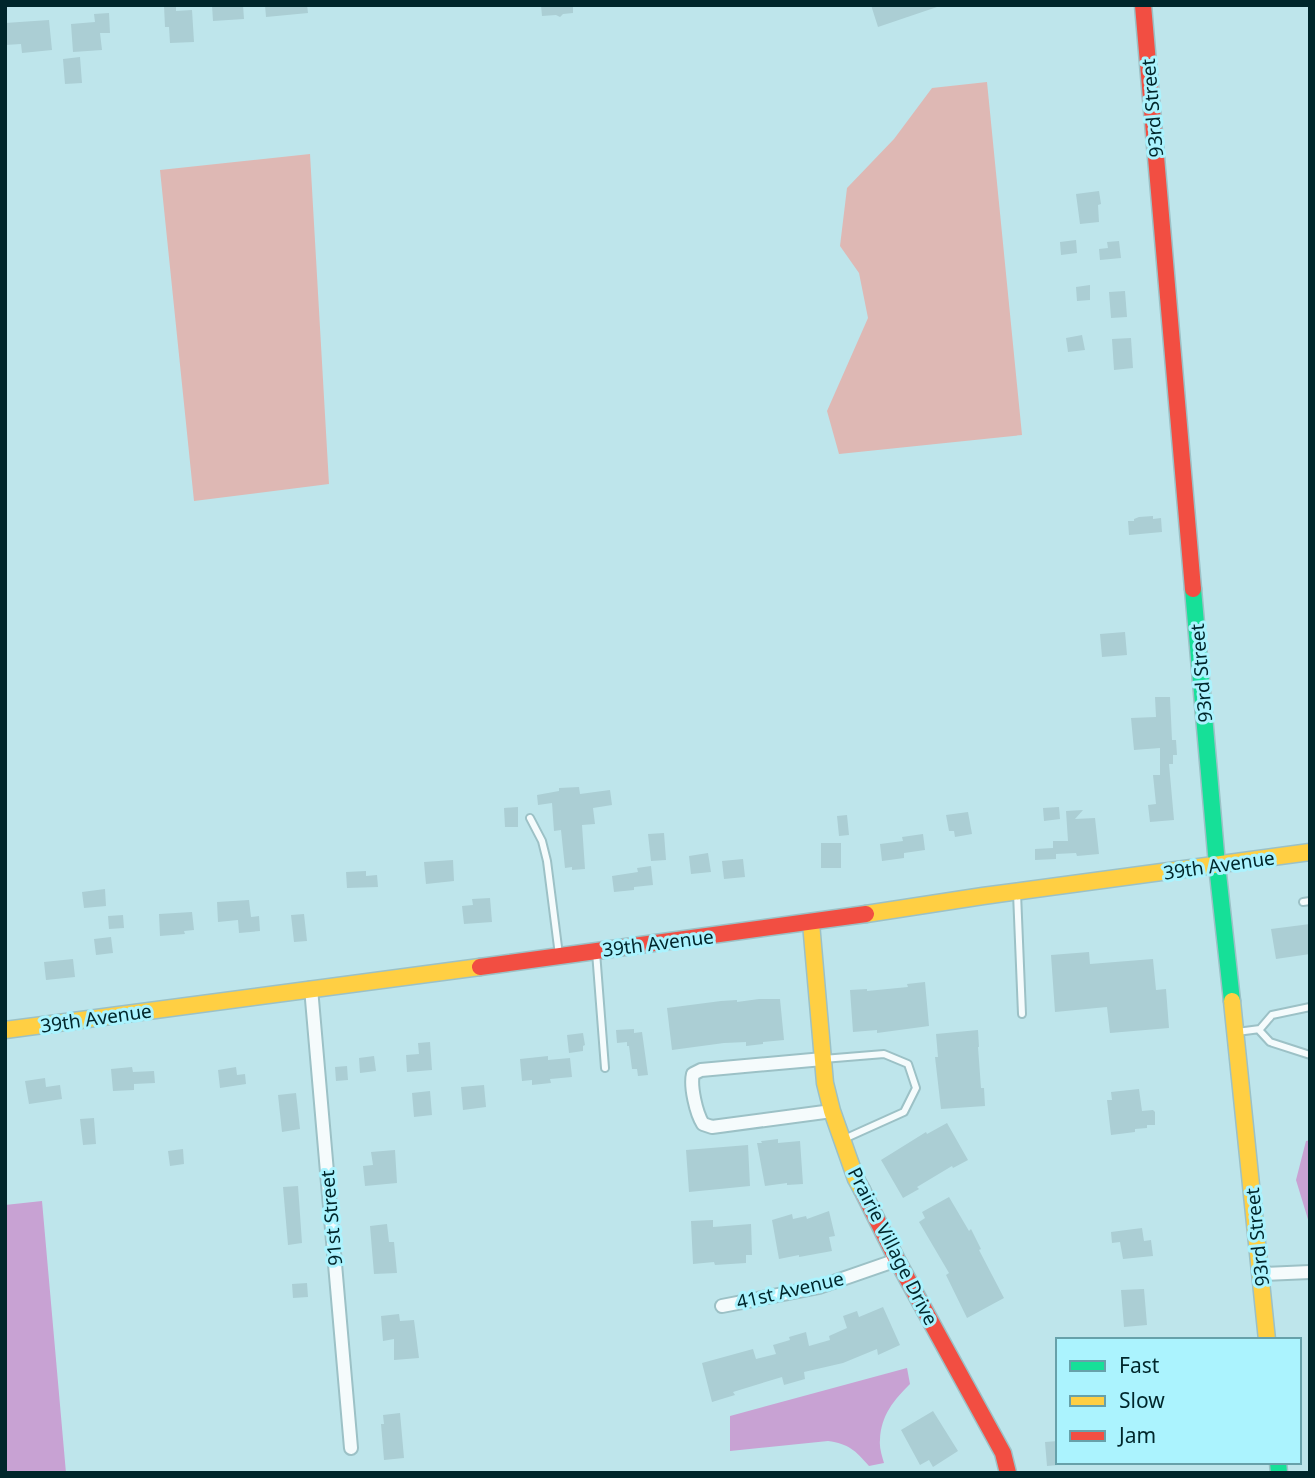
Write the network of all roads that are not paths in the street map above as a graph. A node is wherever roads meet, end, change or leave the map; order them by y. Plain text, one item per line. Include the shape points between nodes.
1 (1143, 5) edge
2 (530, 818) dead end
3 (1310, 852) edge
4 (1217, 865) junction
5 (1017, 891) junction
6 (811, 923) junction
7 (596, 951) junction
8 (559, 955) junction
9 (311, 988) junction
10 (1310, 1007) edge
11 (1022, 1014) dead end
12 (5, 1030) edge
13 (1259, 1030) junction
14 (1235, 1033) junction
15 (1310, 1055) edge
16 (823, 1059) junction
17 (604, 1068) dead end
18 (832, 1111) junction
19 (842, 1140) junction
20 (897, 1260) junction
21 (1310, 1272) edge
22 (1261, 1274) junction
23 (722, 1306) dead end
24 (1266, 1338) edge
25 (351, 1448) dead end
26 (1008, 1473) edge

1 - 4 street, 93rd Street
2 - 8 lane via 547,861
3 - 4 street, 39th Avenue
4 - 5 street, 39th Avenue
4 - 14 street, 93rd Street
5 - 6 street, 39th Avenue
5 - 11 lane
6 - 7 street, 39th Avenue
6 - 16 street, Prairie Village Drive
7 - 8 street, 39th Avenue
7 - 17 lane
8 - 9 street, 39th Avenue
9 - 12 street, 39th Avenue
9 - 25 street, 91st Street
10 - 13 lane via 1272,1015
13 - 14 lane
13 - 15 lane via 1270,1042
14 - 22 street, 93rd Street
16 - 18 street, Prairie Village Drive
16 - 18 street via 701,1070 691,1080 698,1117 712,1127
16 - 19 lane via 884,1054 908,1064 916,1088 904,1112
18 - 19 street, Prairie Village Drive
19 - 20 street, Prairie Village Drive via 856,1179
20 - 23 street, 41st Avenue via 819,1287
20 - 26 street, Prairie Village Drive via 1003,1453
21 - 22 street
22 - 24 street, 93rd Street

